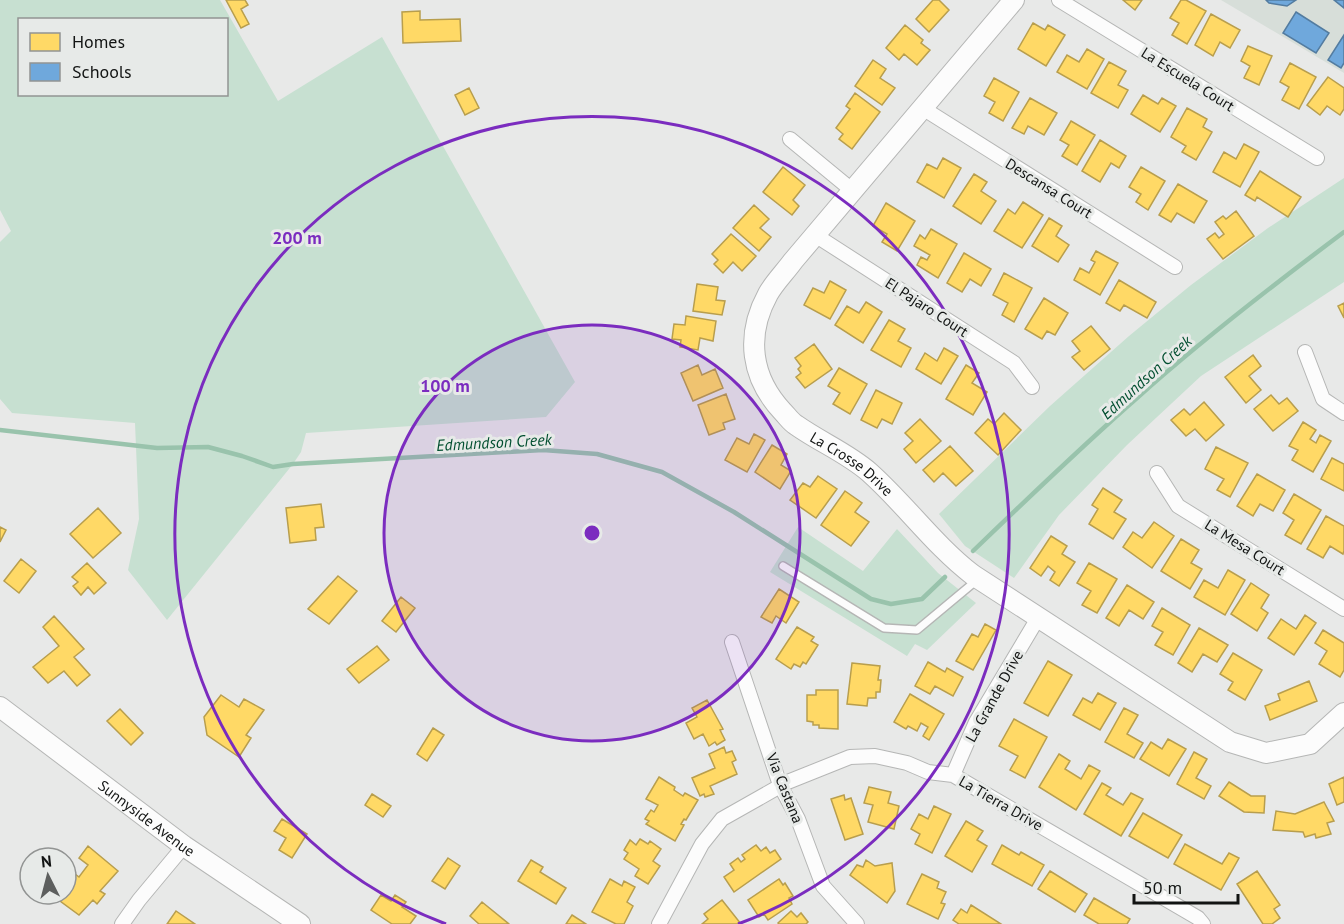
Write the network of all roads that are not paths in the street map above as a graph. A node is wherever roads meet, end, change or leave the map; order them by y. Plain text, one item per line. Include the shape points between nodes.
1 (1014, 0) edge
2 (1059, 0) edge
3 (924, 109) junction
4 (790, 139) dead end
5 (1317, 158) dead end
6 (853, 191) junction
7 (815, 235) junction
8 (1174, 267) dead end
9 (1305, 352) dead end
10 (1032, 387) dead end
11 (1344, 413) edge
12 (1157, 473) dead end
13 (783, 566) dead end
14 (979, 579) junction
15 (1344, 609) edge
16 (1038, 618) junction
17 (732, 642) dead end
18 (0, 707) edge
19 (1344, 713) edge
20 (953, 775) junction
21 (781, 785) junction
22 (184, 846) junction
23 (122, 924) edge
24 (300, 924) edge
25 (659, 924) edge
26 (857, 924) edge
27 (1203, 924) edge

1 - 3 street, La Crosse Drive
2 - 5 street, La Escuela Court
3 - 6 street, La Crosse Drive
3 - 8 street, Descansa Court
4 - 6 street
6 - 7 street, La Crosse Drive
7 - 10 street, El Pajaro Court via 1014,363
7 - 14 street, La Crosse Drive via 768,293 756,323 754,352 758,375 770,398 794,424 856,461 888,489 952,559
9 - 11 street via 1323,399
12 - 15 street, La Mesa Court via 1178,506
13 - 14 lane via 884,628 906,630 917,630
14 - 16 street, La Crosse Drive
16 - 19 street, La Crosse Drive via 1230,742 1266,753 1310,744
16 - 20 street, La Grande Drive via 976,722
17 - 21 street, Via Castana
18 - 22 street, Sunnyside Avenue
20 - 21 street, La Tierra Drive via 928,772 875,756 850,757
20 - 27 street, La Tierra Drive
21 - 25 street, La Tierra Drive via 722,819 702,844
21 - 26 street, Via Castana via 823,886
22 - 23 street
22 - 24 street, Sunnyside Avenue

